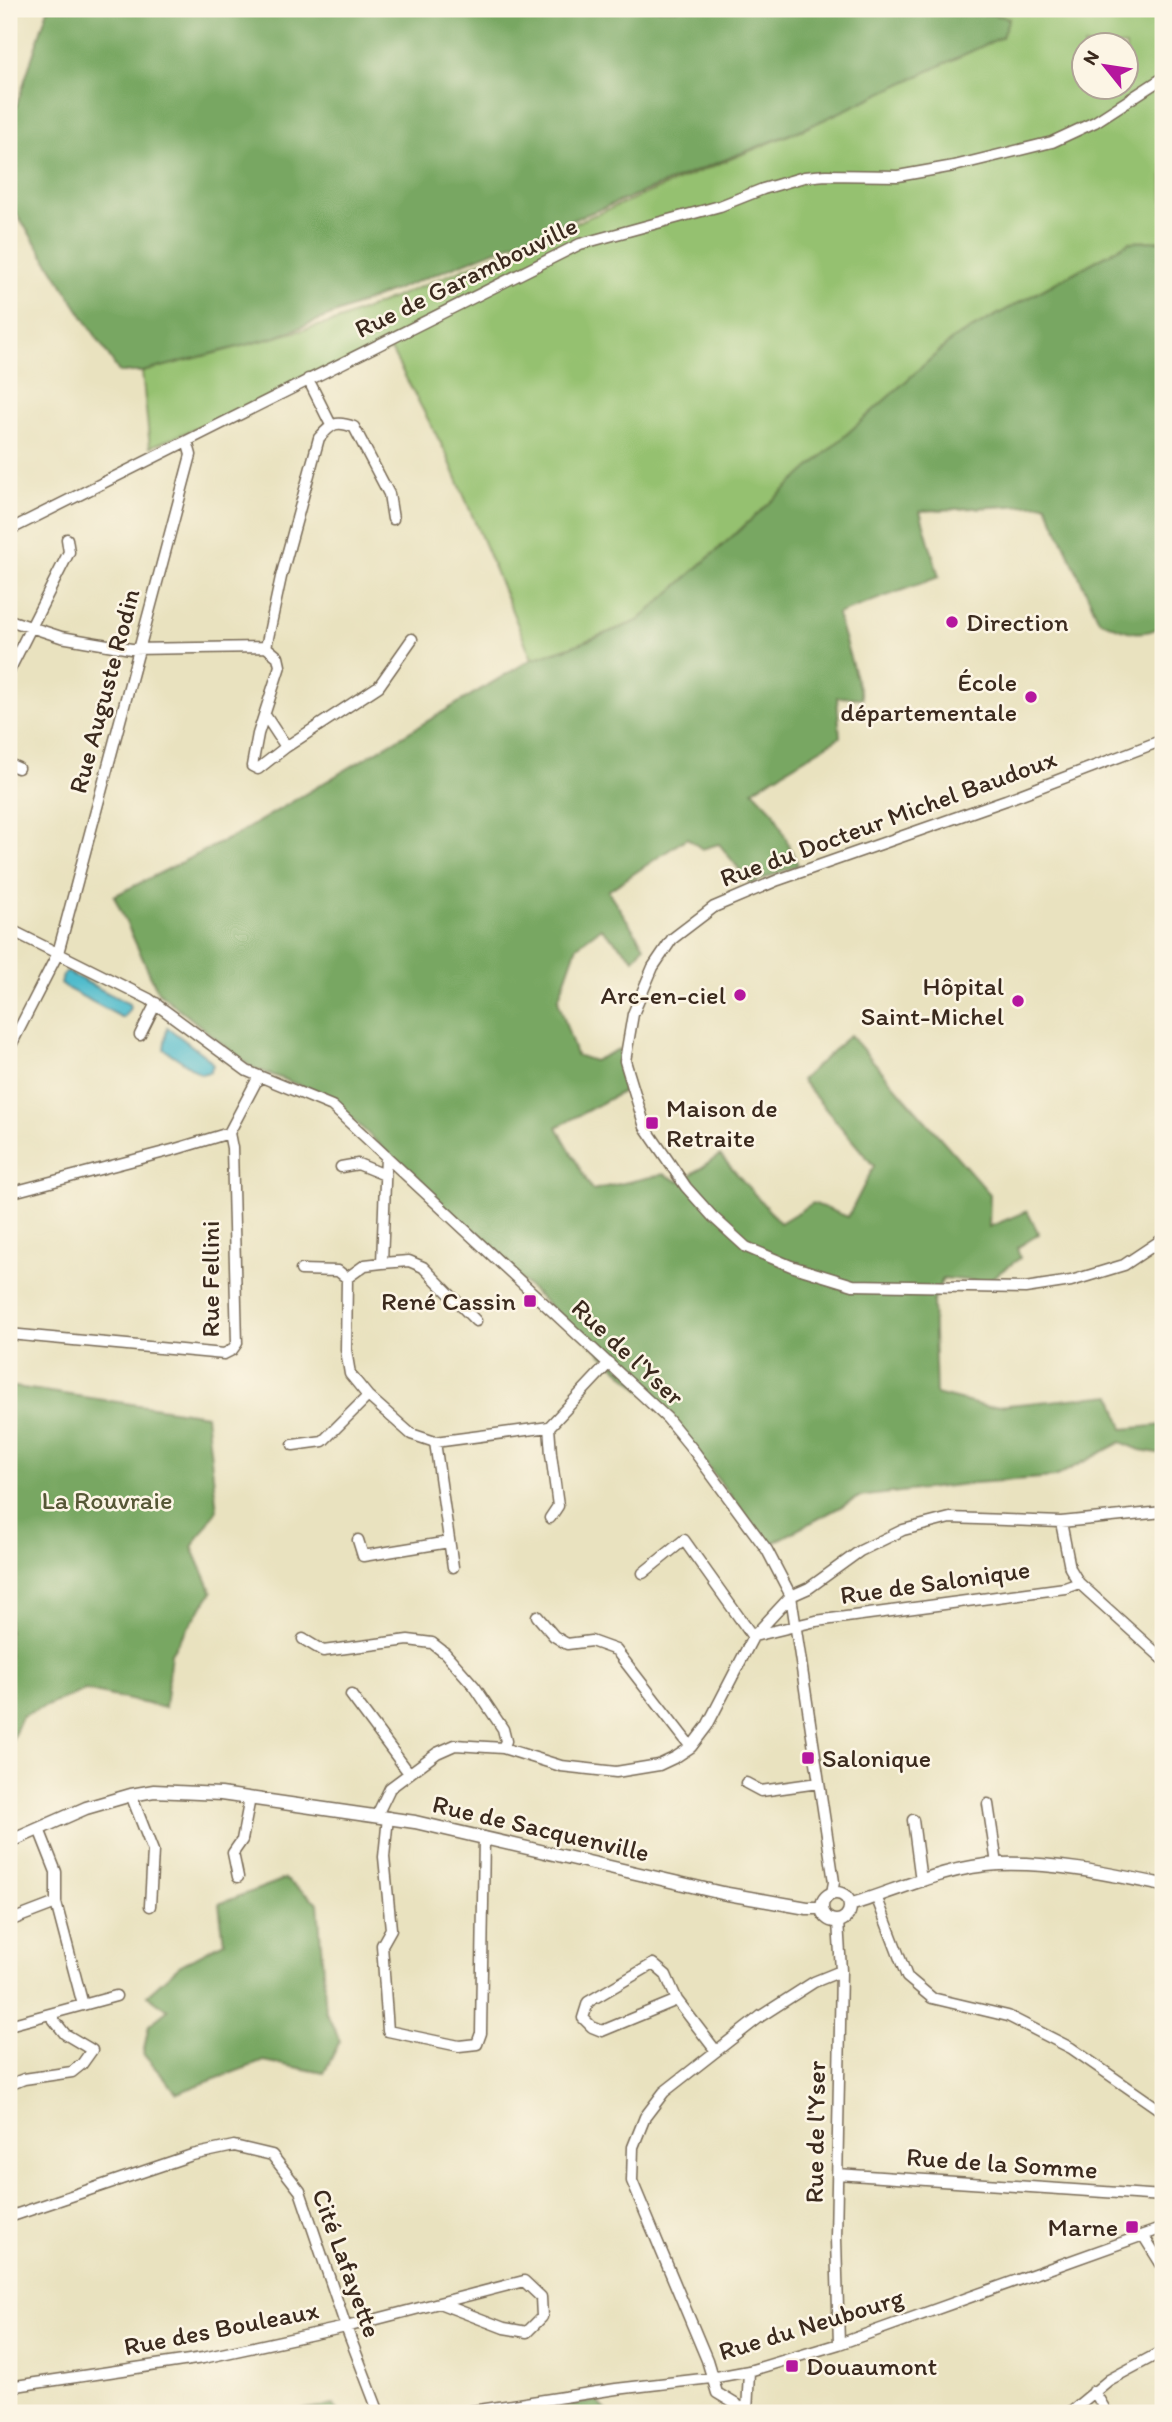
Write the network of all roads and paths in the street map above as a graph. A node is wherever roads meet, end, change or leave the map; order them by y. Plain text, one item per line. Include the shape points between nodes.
1 (1163, 78) edge
2 (308, 379) junction
3 (331, 425) junction
4 (187, 441) junction
5 (393, 519) dead end
6 (9, 530) edge
7 (67, 539) dead end
8 (9, 620) edge
9 (30, 629) junction
10 (412, 639) dead end
11 (266, 647) junction
12 (139, 648) junction
13 (9, 671) edge
14 (265, 715) junction
15 (1163, 740) edge
16 (286, 747) junction
17 (9, 929) edge
18 (58, 953) junction
19 (156, 1003) junction
20 (140, 1035) dead end
21 (9, 1049) edge
22 (259, 1076) junction
23 (229, 1133) junction
24 (386, 1156) junction
25 (341, 1167) dead end
26 (385, 1175) junction
27 (9, 1193) edge
28 (1163, 1239) edge
29 (382, 1263) junction
30 (302, 1270) dead end
31 (347, 1278) junction
32 (476, 1321) dead end
33 (9, 1334) edge
34 (609, 1363) junction
35 (368, 1395) junction
36 (550, 1427) junction
37 (435, 1442) junction
38 (293, 1445) dead end
39 (1163, 1512) edge
40 (550, 1518) dead end
41 (1061, 1522) junction
42 (358, 1539) dead end
43 (449, 1542) junction
44 (453, 1567) dead end
45 (643, 1573) dead end
46 (1079, 1583) junction
47 (791, 1596) junction
48 (537, 1616) dead end
49 (797, 1625) junction
50 (753, 1637) junction
51 (303, 1639) dead end
52 (1163, 1659) edge
53 (351, 1695) dead end
54 (691, 1747) junction
55 (503, 1748) junction
56 (409, 1773) junction
57 (746, 1783) dead end
58 (818, 1783) junction
59 (131, 1794) junction
60 (250, 1798) junction
61 (988, 1804) dead end
62 (382, 1816) junction
63 (913, 1820) dead end
64 (39, 1829) junction
65 (484, 1837) junction
66 (9, 1842) edge
67 (998, 1864) junction
68 (237, 1877) dead end
69 (921, 1881) junction
70 (1163, 1885) edge
71 (832, 1893) junction
72 (876, 1896) junction
73 (56, 1903) junction
74 (850, 1905) junction
75 (150, 1906) dead end
76 (821, 1908) junction
77 (9, 1921) edge
78 (838, 1921) junction
79 (841, 1971) junction
80 (116, 1996) dead end
81 (677, 2000) junction
82 (83, 2005) junction
83 (50, 2015) junction
84 (9, 2025) edge
85 (104, 2043) dead end
86 (92, 2050) junction
87 (716, 2051) junction
88 (9, 2085) edge
89 (1163, 2112) edge
90 (837, 2174) junction
91 (1163, 2196) edge
92 (9, 2217) edge
93 (1163, 2228) edge
94 (1143, 2235) junction
95 (1163, 2267) edge
96 (439, 2303) junction
97 (346, 2327) junction
98 (839, 2344) junction
99 (1163, 2351) edge
100 (749, 2371) junction
101 (711, 2378) junction
102 (9, 2387) edge
103 (1094, 2391) junction
104 (747, 2412) edge
105 (379, 2413) edge
106 (459, 2413) edge
107 (1069, 2413) edge
108 (1107, 2413) edge

1 - 2 street, Rue de Garambouville via 1095,122 1052,142 898,176 804,177 720,206 580,244
2 - 3 street
2 - 4 street, Rue de Garambouville
3 - 5 street via 354,427 389,494
3 - 11 street via 319,438
4 - 6 street, Rue de Garambouville
4 - 12 street, Rue Auguste Rodin via 191,455
7 - 9 street via 69,552
8 - 9 street
9 - 12 street
9 - 13 street
10 - 16 street via 379,686
11 - 12 street
11 - 14 street via 278,657 280,666
12 - 18 street, Rue Auguste Rodin
14 - 16 street
14 - 16 street via 252,766 258,769
15 - 28 street, Rue du Docteur Michel Baudoux via 713,907 672,940 653,967 633,1014 625,1061 645,1127 686,1187 746,1247 791,1266 853,1285 1025,1288 1071,1281 1124,1265
17 - 18 street, Rue de l'Yser
18 - 19 street, Rue de l'Yser
18 - 21 street, Rue Auguste Rodin
19 - 20 street
19 - 22 street, Rue de l'Yser
22 - 23 street
22 - 24 street, Rue de l'Yser via 332,1105
23 - 27 street
23 - 33 street, Rue Fellini via 237,1343 232,1350 224,1354
24 - 26 street
24 - 34 street, Rue de l'Yser
25 - 26 street via 358,1164
26 - 29 street
29 - 31 street via 365,1265
29 - 32 street via 409,1261 423,1267
30 - 31 street via 338,1272
31 - 35 street via 350,1374
34 - 36 street
34 - 47 street, Rue de l'Yser via 667,1418 694,1451 767,1550
35 - 37 street via 411,1434
35 - 38 street via 323,1441
36 - 37 street
36 - 40 street via 558,1506
37 - 43 street
39 - 41 street
41 - 46 street via 1070,1568
41 - 47 street via 950,1518 903,1530 860,1551
42 - 43 street via 363,1556
43 - 44 street
45 - 50 street via 684,1540
46 - 49 street, Rue de Salonique
46 - 52 street
47 - 49 street, Rue de l'Yser
47 - 50 street
48 - 54 street via 567,1644 591,1641 616,1650
49 - 50 street, Rue de Salonique
49 - 58 street, Rue de l'Yser
50 - 54 street via 707,1726
51 - 55 street via 323,1651 408,1640 432,1643 475,1687 503,1729
53 - 56 street
54 - 55 street via 659,1765 616,1772 561,1766
55 - 56 street via 456,1745
56 - 62 street via 390,1788
57 - 58 street via 761,1791
58 - 71 street, Rue de l'Yser
59 - 60 street, Rue de Sacquenville via 182,1791
59 - 64 street, Rue de Sacquenville
59 - 75 street via 153,1851
60 - 62 street, Rue de Sacquenville
60 - 68 street via 242,1840 233,1853
61 - 67 street
62 - 65 street, Rue de Sacquenville
62 - 65 street via 391,1928 382,1945 388,2031 459,2046 477,2044 481,2033
63 - 69 street
64 - 66 street, Rue de Sacquenville
64 - 73 street via 56,1872
65 - 76 street, Rue de Sacquenville via 722,1893
67 - 69 street
67 - 70 street via 1099,1872
69 - 72 street
71 - 74 street via 842,1894
71 - 76 street
72 - 74 street
72 - 89 street via 907,1977 932,1998 1008,2016 1071,2048
73 - 77 street
73 - 82 street
74 - 78 street via 848,1914
76 - 78 street via 827,1919
78 - 79 street, Rue de l'Yser
79 - 87 street via 814,1982
79 - 90 street, Rue de l'Yser
80 - 82 street
81 - 81 street via 666,1975 653,1964 588,2002 583,2018 602,2031
81 - 87 street
82 - 83 street
83 - 84 street
83 - 86 street via 65,2034
85 - 86 street
86 - 88 street via 72,2072
87 - 101 street via 664,2092 645,2118 633,2147 632,2181
90 - 91 street, Rue de la Somme
90 - 98 street, Rue de l'Yser
92 - 97 street, Cité Lafayette via 192,2155 234,2146 272,2155 300,2192
93 - 94 street, Rue du Neubourg
94 - 95 street
94 - 98 street, Rue du Neubourg
96 - 96 street, Rue des Bouleaux via 524,2281 541,2297 542,2316 527,2332 504,2329
96 - 97 street, Rue des Bouleaux
97 - 102 street, Rue des Bouleaux via 203,2358
97 - 105 street, Cité Lafayette
98 - 100 street, Rue du Neubourg
99 - 103 street
100 - 101 street, Rue du Neubourg
100 - 104 street
101 - 104 street via 717,2393
101 - 106 street, Rue du Neubourg
103 - 107 street
103 - 108 street

